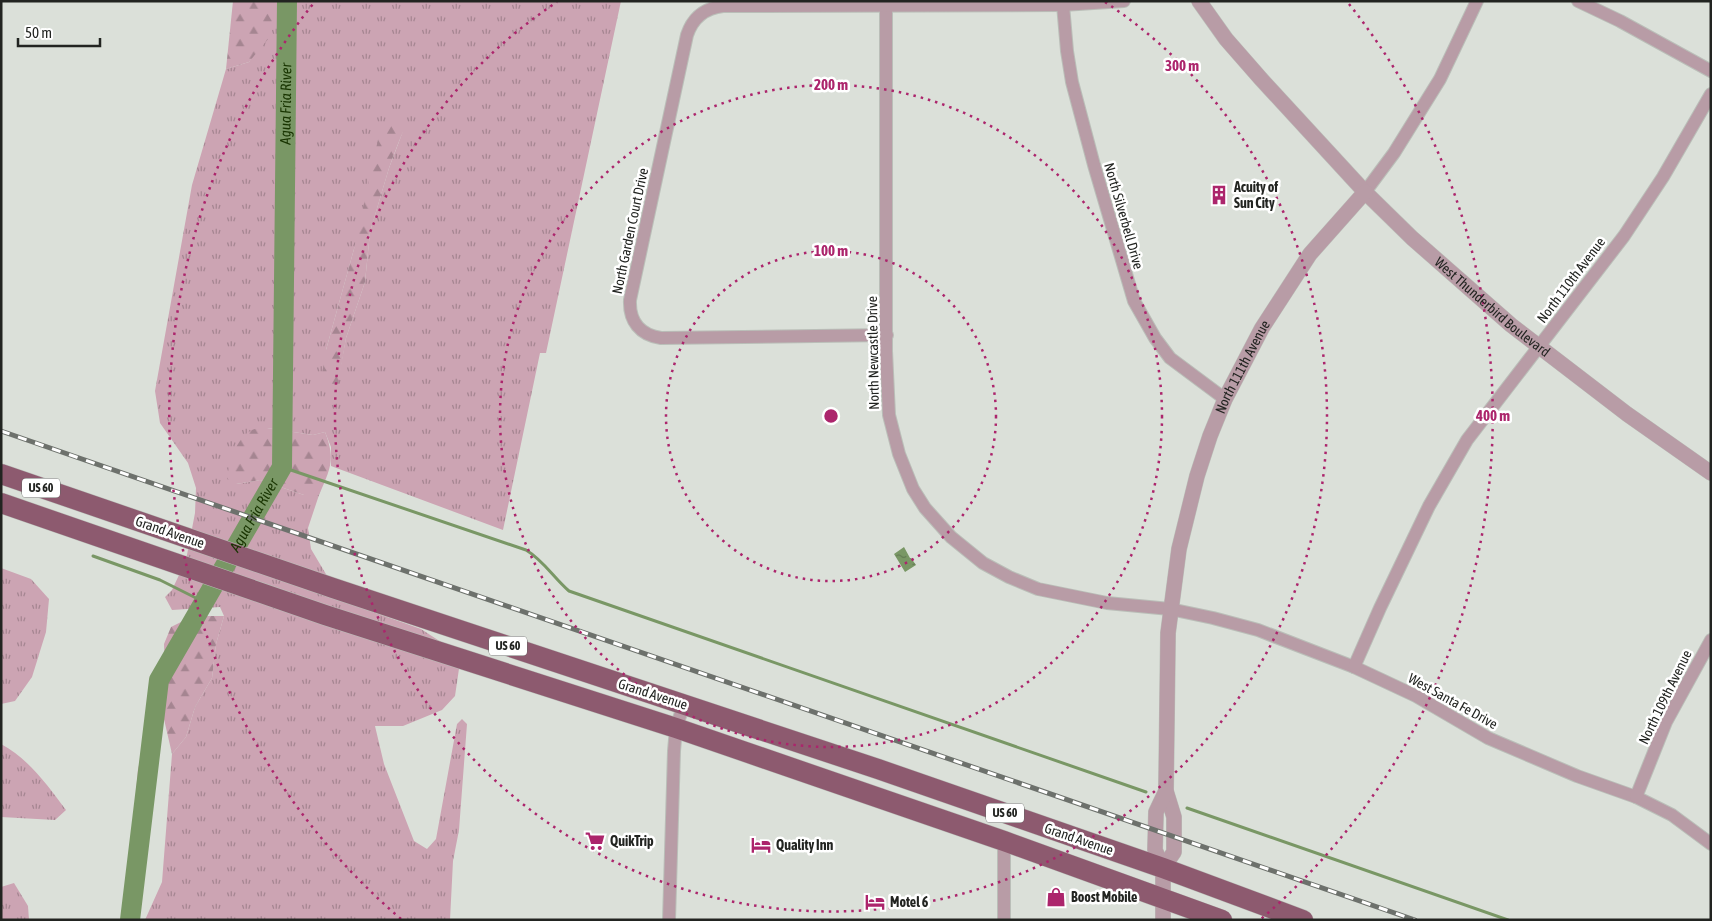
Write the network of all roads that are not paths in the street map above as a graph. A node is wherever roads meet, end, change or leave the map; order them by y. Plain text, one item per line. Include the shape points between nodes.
1 (1124, 1) edge
2 (1199, 1) edge
3 (1477, 1) edge
4 (1578, 1) edge
5 (1063, 5) junction
6 (886, 6) junction
7 (1711, 71) edge
8 (1711, 94) edge
9 (1365, 192) junction
10 (887, 335) junction
11 (1539, 347) junction
12 (1225, 399) junction
13 (1711, 473) edge
14 (1, 474) edge
15 (1, 503) edge
16 (1170, 609) junction
17 (1711, 640) edge
18 (1354, 667) junction
19 (684, 704) junction
20 (676, 728) junction
21 (1636, 797) junction
22 (1004, 841) junction
23 (1711, 844) edge
24 (1163, 868) junction
25 (1163, 898) junction
26 (669, 920) edge
27 (1004, 920) edge
28 (1163, 920) edge
29 (1222, 920) edge
30 (1303, 920) edge

1 - 5 street
2 - 9 street, West Thunderbird Boulevard via 1226,40
3 - 9 street, North 111th Avenue via 1440,79 1394,153
4 - 7 street
5 - 6 street
5 - 12 street, North Silverbell Drive via 1072,82 1134,301 1170,358
6 - 10 street, North Newcastle Drive
6 - 10 street, North Garden Court Drive via 724,6 700,14 691,24 630,300 636,326 661,338
8 - 11 street, North 110th Avenue via 1624,236
9 - 11 street, West Thunderbird Boulevard via 1424,249
9 - 12 street, North 111th Avenue via 1310,254 1263,326
10 - 16 street, North Newcastle Drive via 888,406 899,454 913,489 951,537 983,563 1038,589 1107,603
11 - 13 street, West Thunderbird Boulevard
11 - 18 street, North 110th Avenue via 1466,440 1429,506
12 - 16 street, North 111th Avenue via 1187,512
14 - 19 highway, Grand Avenue / US 60
15 - 20 highway, Grand Avenue / US 60 via 326,615
16 - 18 street, West Santa Fe Drive via 1258,630
16 - 24 street, North 111th Avenue via 1166,791 1156,812 1155,850
17 - 21 street, North 109th Avenue via 1666,722
18 - 21 street, West Santa Fe Drive via 1416,696 1488,738
19 - 20 street
19 - 24 highway, Grand Avenue / US 60
20 - 22 highway, Grand Avenue / US 60
20 - 26 street
21 - 23 street, West Santa Fe Drive via 1672,815
22 - 25 highway, Grand Avenue / US 60
22 - 27 street
24 - 25 street, North 111th Avenue
24 - 30 highway, Grand Avenue / US 60
25 - 28 street, North 111th Avenue
25 - 29 highway, Grand Avenue / US 60

